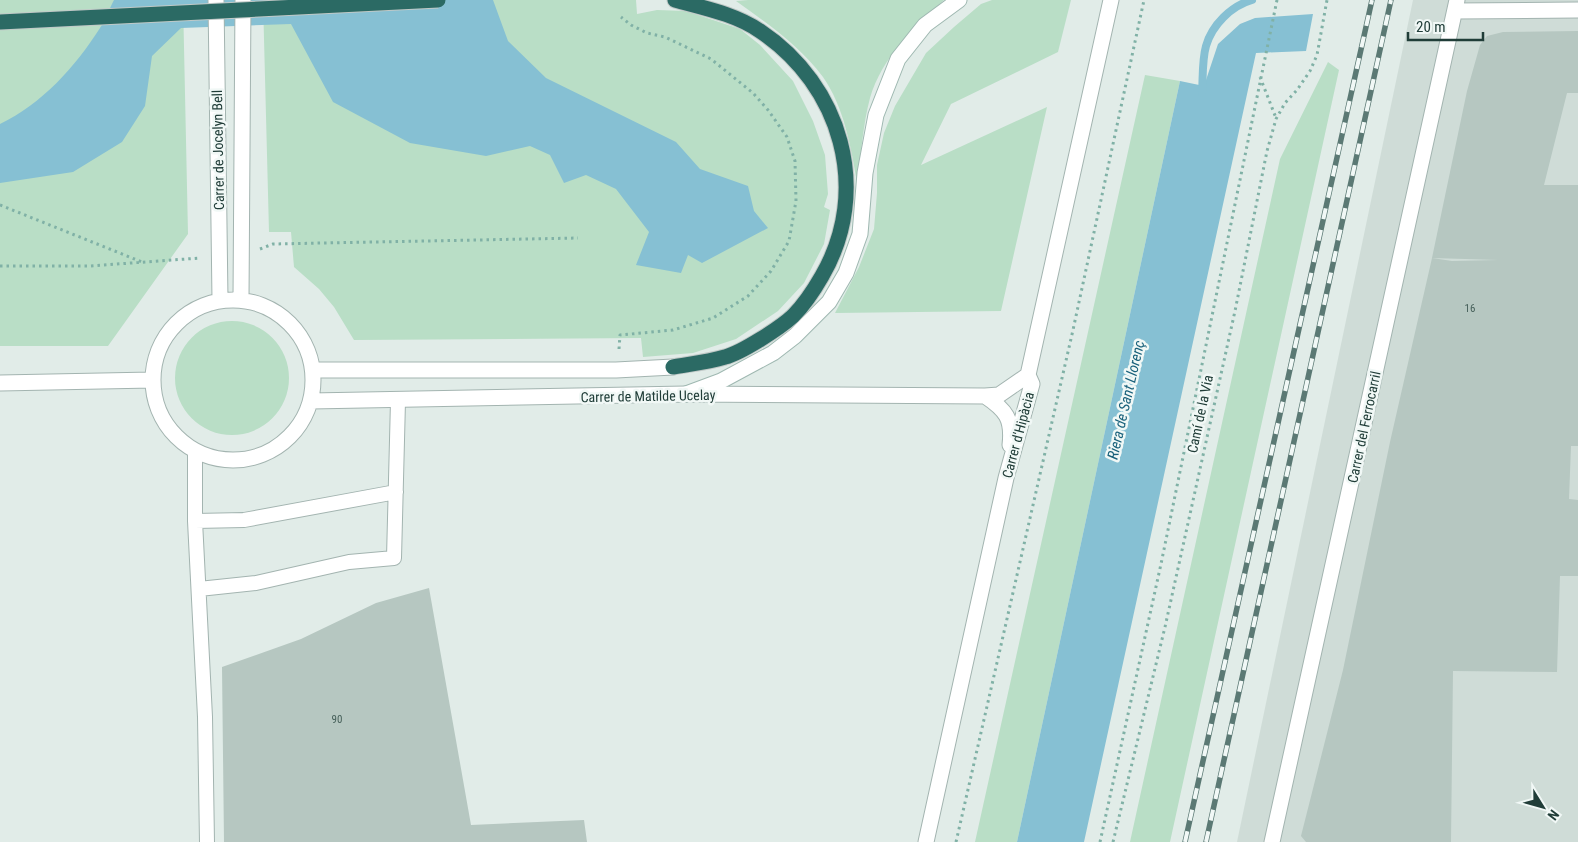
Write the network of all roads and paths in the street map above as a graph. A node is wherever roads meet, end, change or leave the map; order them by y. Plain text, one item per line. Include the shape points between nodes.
1 (216, 0) edge
2 (243, 0) edge
3 (438, 0) edge
4 (675, 0) edge
5 (959, 0) edge
6 (1111, 0) edge
7 (1144, 0) edge
8 (1277, 0) edge
9 (1327, 0) edge
10 (1456, 6) edge
11 (1578, 10) edge
12 (621, 17) dead end
13 (0, 22) edge
14 (1260, 76) junction
15 (1276, 119) junction
16 (0, 205) edge
17 (578, 238) dead end
18 (241, 255) junction
19 (219, 256) junction
20 (142, 262) junction
21 (0, 266) edge
22 (241, 299) junction
23 (220, 300) junction
24 (673, 367) joint
25 (313, 370) junction
26 (616, 370) junction
27 (1028, 375) junction
28 (152, 380) junction
29 (0, 383) edge
30 (686, 394) junction
31 (985, 396) junction
32 (311, 401) junction
33 (398, 401) junction
34 (195, 452) junction
35 (1006, 478) junction
36 (396, 492) junction
37 (195, 522) junction
38 (198, 589) junction
39 (207, 842) edge
40 (926, 842) edge
41 (956, 842) edge
42 (1100, 842) edge
43 (1113, 842) edge
44 (1272, 842) edge

1 - 19 street, Carrer de Jocelyn Bell
2 - 18 street, Carrer de Jocelyn Bell
3 - 13 highway, bridge
4 - 24 highway via 728,14 758,29 801,66 832,115 842,144 847,182 844,219 831,260 814,290 794,315 770,333 727,357
5 - 30 street via 925,24 898,59 876,115 865,174 860,234 846,273 829,302 773,353 721,381
6 - 27 street, Carrer d'Hipàcia
7 - 41 path via 1073,330
8 - 14 path
9 - 15 path, Camí de la Via via 1317,54 1310,71
10 - 11 street
10 - 44 street, Carrer del Ferrocarril
12 - 26 path via 648,33 665,37 712,59 753,93 787,137 795,161 796,201 789,241 771,271 748,296 713,318 673,330 620,335
14 - 15 path
14 - 42 path via 1165,544
15 - 43 path, Camí de la Via via 1165,627
16 - 20 path
17 - 18 path via 273,244
18 - 22 street, Carrer de Jocelyn Bell
19 - 20 path
19 - 23 street, Carrer de Jocelyn Bell
20 - 21 path via 90,266
22 - 23 street
22 - 25 street via 267,306 289,322 305,344
23 - 28 street via 198,307 179,319 164,337 155,358
24 - 26 street, Carrer de Matilde Ucelay
25 - 26 street, Carrer de Matilde Ucelay
25 - 32 street
27 - 31 street, Carrer de Matilde Ucelay via 999,396
27 - 35 street, Carrer d'Hipàcia via 1032,384
28 - 29 street
28 - 34 street via 157,409 172,434
30 - 31 street, Carrer de Matilde Ucelay
30 - 33 street, Carrer de Matilde Ucelay
31 - 35 street via 1009,417 1011,437
32 - 33 street, Carrer de Matilde Ucelay
32 - 34 street via 301,423 286,441 265,454 242,460 218,459
33 - 36 lane
34 - 37 lane
35 - 40 street, Carrer d'Hipàcia
36 - 37 lane via 244,520
36 - 38 lane via 394,558 349,562 256,583
37 - 38 lane
38 - 39 lane

